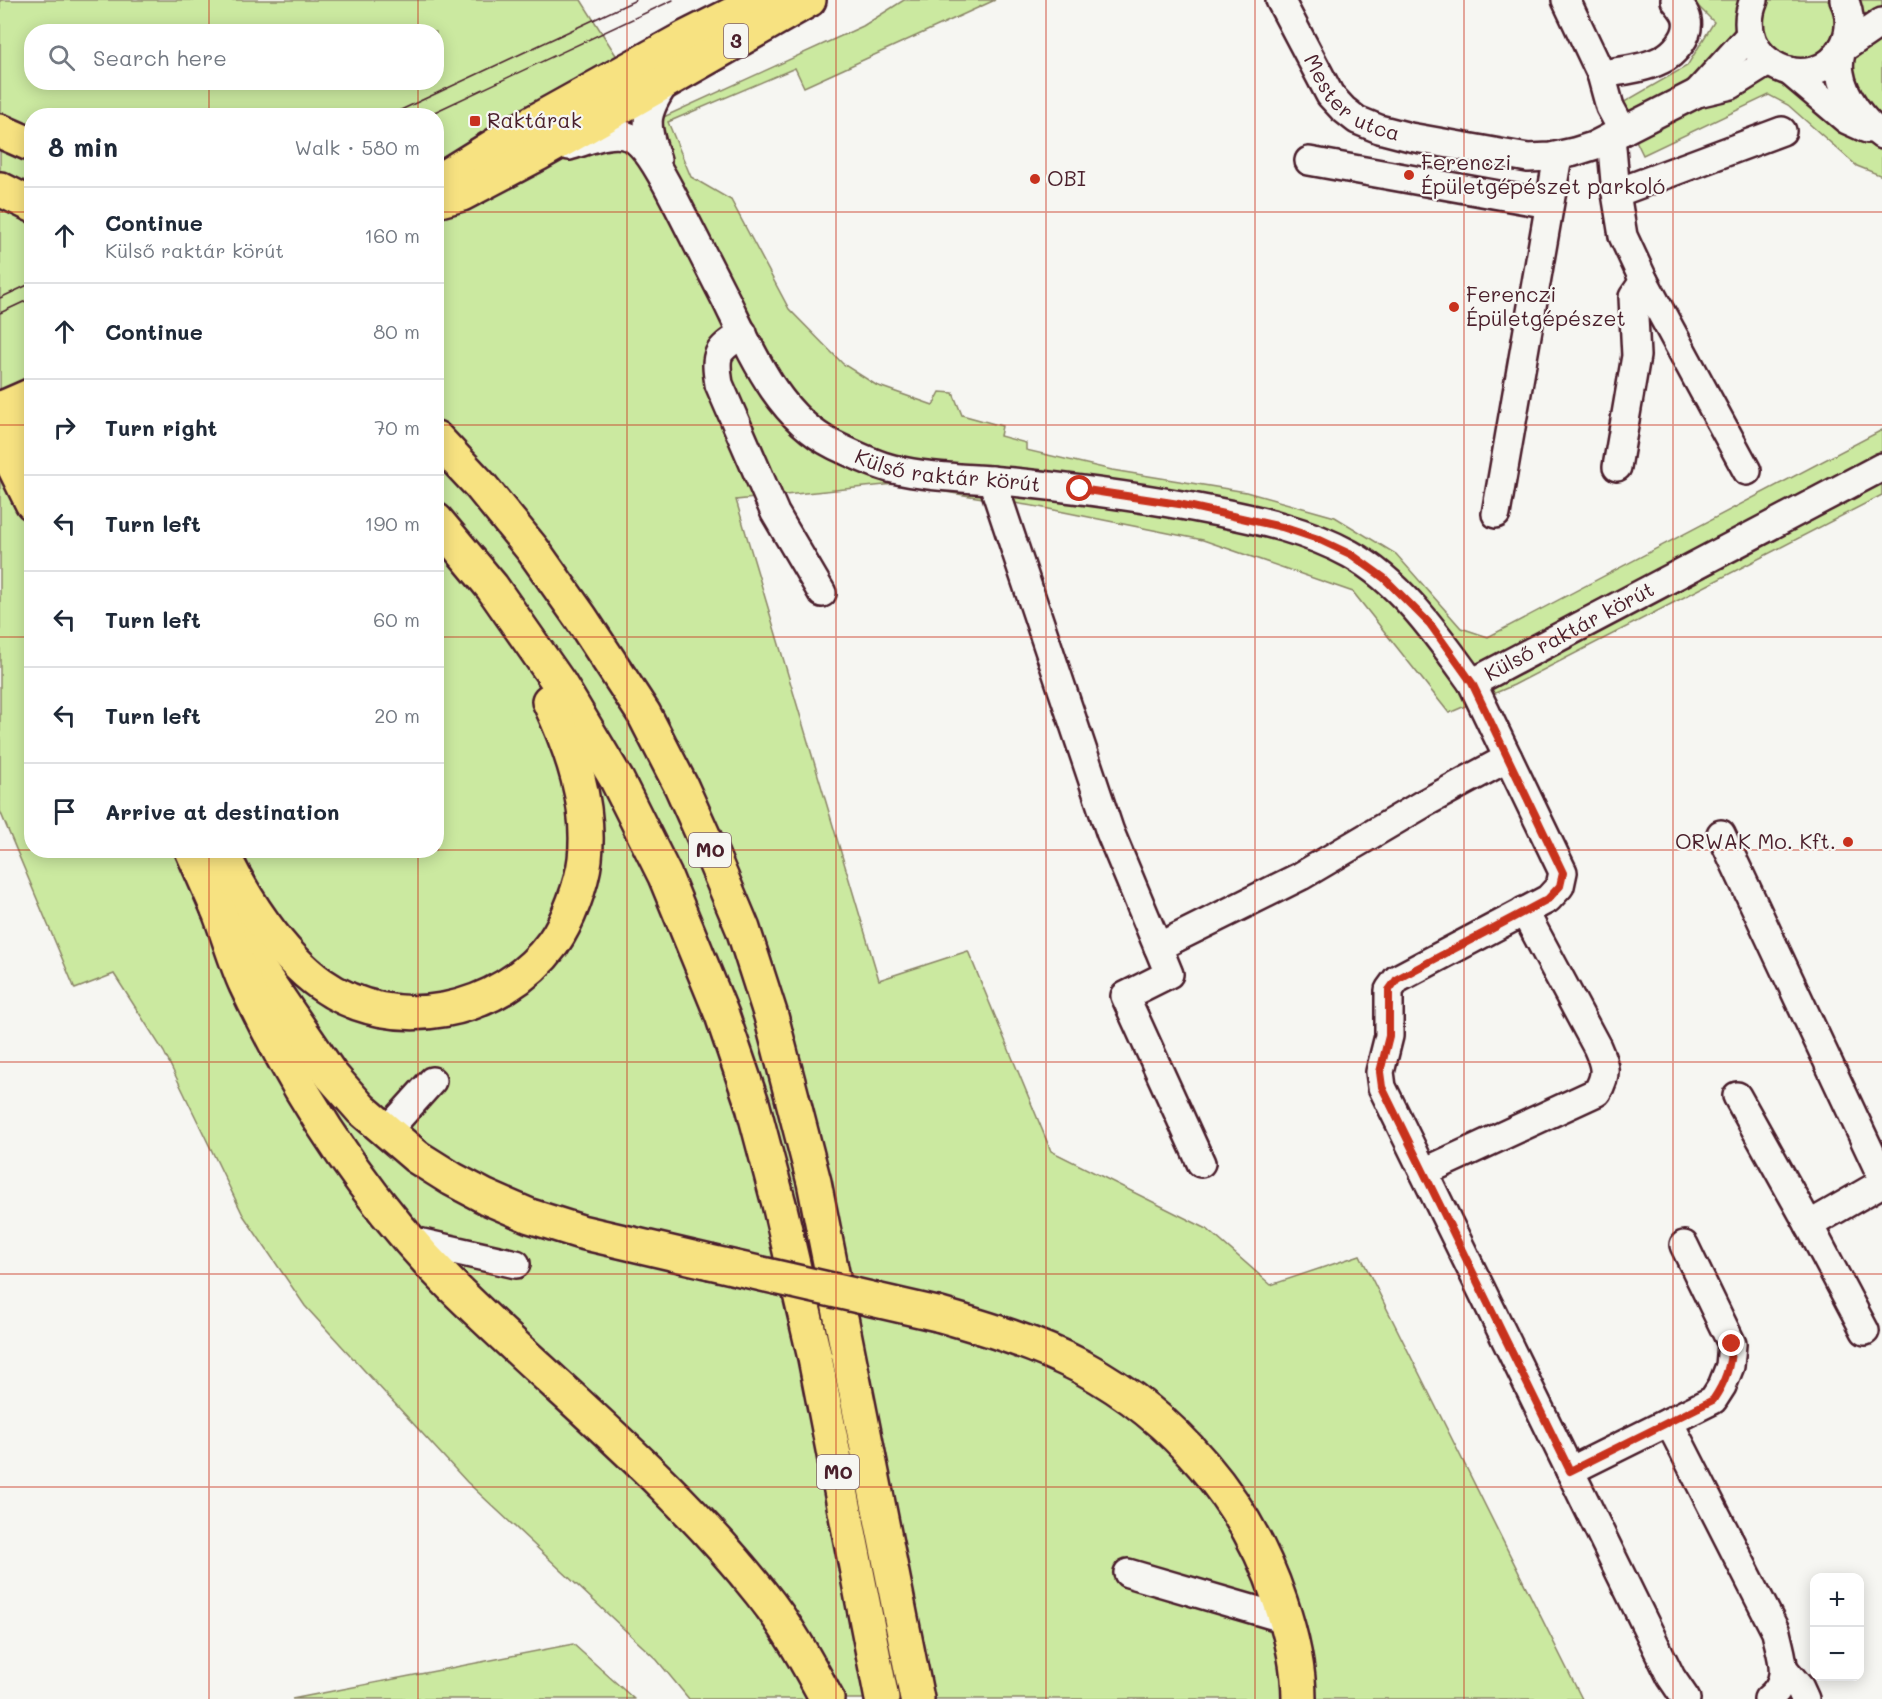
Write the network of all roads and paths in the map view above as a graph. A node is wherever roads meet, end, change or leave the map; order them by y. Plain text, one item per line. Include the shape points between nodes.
1 (761, 0) edge
2 (808, 0) edge
3 (1280, 0) edge
4 (1566, 0) edge
5 (1675, 0) edge
6 (1844, 0) edge
7 (1748, 13) edge
8 (1882, 22) edge
9 (1842, 49) junction
10 (1779, 67) junction
11 (1601, 74) junction
12 (665, 83) junction
13 (1697, 93) junction
14 (0, 131) edge
15 (1782, 131) dead end
16 (1880, 133) edge
17 (1617, 134) junction
18 (24, 142) edge
19 (538, 154) junction
20 (1558, 156) junction
21 (1309, 161) dead end
22 (663, 176) junction
23 (444, 177) edge
24 (0, 189) edge
25 (1616, 193) junction
26 (444, 199) edge
27 (24, 201) edge
28 (1549, 204) junction
29 (1644, 281) junction
30 (743, 333) junction
31 (9, 409) edge
32 (24, 433) edge
33 (444, 447) edge
34 (1617, 467) dead end
35 (1882, 467) edge
36 (1748, 471) dead end
37 (992, 480) junction
38 (0, 485) edge
39 (24, 487) edge
40 (24, 498) edge
41 (1496, 514) dead end
42 (444, 530) edge
43 (492, 587) junction
44 (822, 593) dead end
45 (1472, 683) junction
46 (1508, 758) junction
47 (1721, 834) dead end
48 (196, 858) edge
49 (228, 864) edge
50 (218, 909) junction
51 (1524, 911) junction
52 (1158, 948) junction
53 (290, 1013) junction
54 (432, 1081) dead end
55 (1737, 1096) dead end
56 (387, 1131) junction
57 (1201, 1163) dead end
58 (1424, 1172) junction
59 (1882, 1177) edge
60 (1882, 1184) edge
61 (1809, 1225) junction
62 (409, 1240) junction
63 (1684, 1245) dead end
64 (516, 1264) dead end
65 (1865, 1330) dead end
66 (1669, 1422) junction
67 (1570, 1471) junction
68 (1128, 1573) dead end
69 (1286, 1619) junction
70 (906, 1645) junction
71 (1784, 1669) junction
72 (827, 1699) edge
73 (882, 1699) edge
74 (917, 1699) edge
75 (924, 1699) edge
76 (1299, 1699) edge
77 (1686, 1699) edge
78 (1768, 1699) edge
79 (1806, 1699) edge

1 - 23 main road, 3 via 523,128
2 - 12 main road, 3
3 - 20 street, Mester utca via 1330,95 1357,120 1410,137 1491,152 1528,158
4 - 11 street
5 - 11 street via 1687,18 1688,30 1673,51 1652,63
6 - 9 street via 1849,28
7 - 10 street via 1758,51
7 - 13 street
8 - 9 street
9 - 10 street via 1820,68 1802,72
9 - 16 street via 1839,71 1845,88 1857,110
10 - 13 street
10 - 16 street via 1847,120
11 - 17 street
12 - 19 main road, 3
12 - 22 street, Külső raktár körút via 653,100 647,126
13 - 17 street, Mester utca
14 - 18 main road
15 - 25 street
17 - 20 street, Mester utca
17 - 25 street
19 - 22 street, Külső raktár körút via 605,135 621,135 640,144
19 - 26 main road, 3 via 462,194
20 - 28 street
21 - 28 street
22 - 30 street, Külső raktár körút
24 - 27 main road
25 - 29 street via 1623,236
28 - 41 street
29 - 34 street via 1634,297 1636,356
29 - 36 street
30 - 37 street, Külső raktár körút via 774,391 800,421 828,442 892,469
30 - 44 street via 722,347 717,356 719,384 775,513
31 - 32 main road
31 - 39 main road via 5,448
33 - 70 main road, M0 via 533,550 644,714 681,786 743,929 771,1016 814,1182
35 - 45 street, Külső raktár körút
37 - 45 street, Külső raktár körút via 1179,504 1318,539 1352,555 1384,578 1430,624
37 - 52 street via 1110,832
38 - 40 main road
42 - 43 main road, M0
43 - 49 main road via 566,736 584,802 585,861 577,890 554,942 538,961 495,993 448,1010 393,1012 364,1006 322,985 303,969 263,922
43 - 73 main road, M0 via 559,683 617,780 665,876 737,1059 779,1204 815,1358
45 - 46 street
46 - 51 street via 1563,873 1560,886 1548,899
46 - 52 street via 1301,876
47 - 59 street
48 - 50 main road
49 - 53 main road via 252,932
50 - 53 main road
50 - 62 main road via 246,983 296,1081 360,1180
51 - 58 street via 1397,979 1389,990 1389,1036 1380,1072 1382,1087
51 - 58 street via 1597,1047 1604,1064 1604,1080 1597,1092
52 - 57 street via 1169,974 1125,996
53 - 56 main road via 331,1075
54 - 56 street
55 - 61 street
56 - 69 main road, bridge via 417,1157 452,1179 530,1216 581,1232 937,1314 1043,1349 1083,1368 1153,1415 1210,1471 1257,1545
58 - 67 street
60 - 61 street
61 - 65 street
62 - 64 street
62 - 72 main road via 710,1534 760,1592 795,1641
63 - 66 street via 1732,1344 1730,1366 1713,1400
66 - 67 street
66 - 71 street via 1776,1632
67 - 77 street via 1671,1677
68 - 69 street
69 - 76 main road via 1295,1654
70 - 74 main road, M0
70 - 75 main road
71 - 78 street via 1782,1683
71 - 79 street

